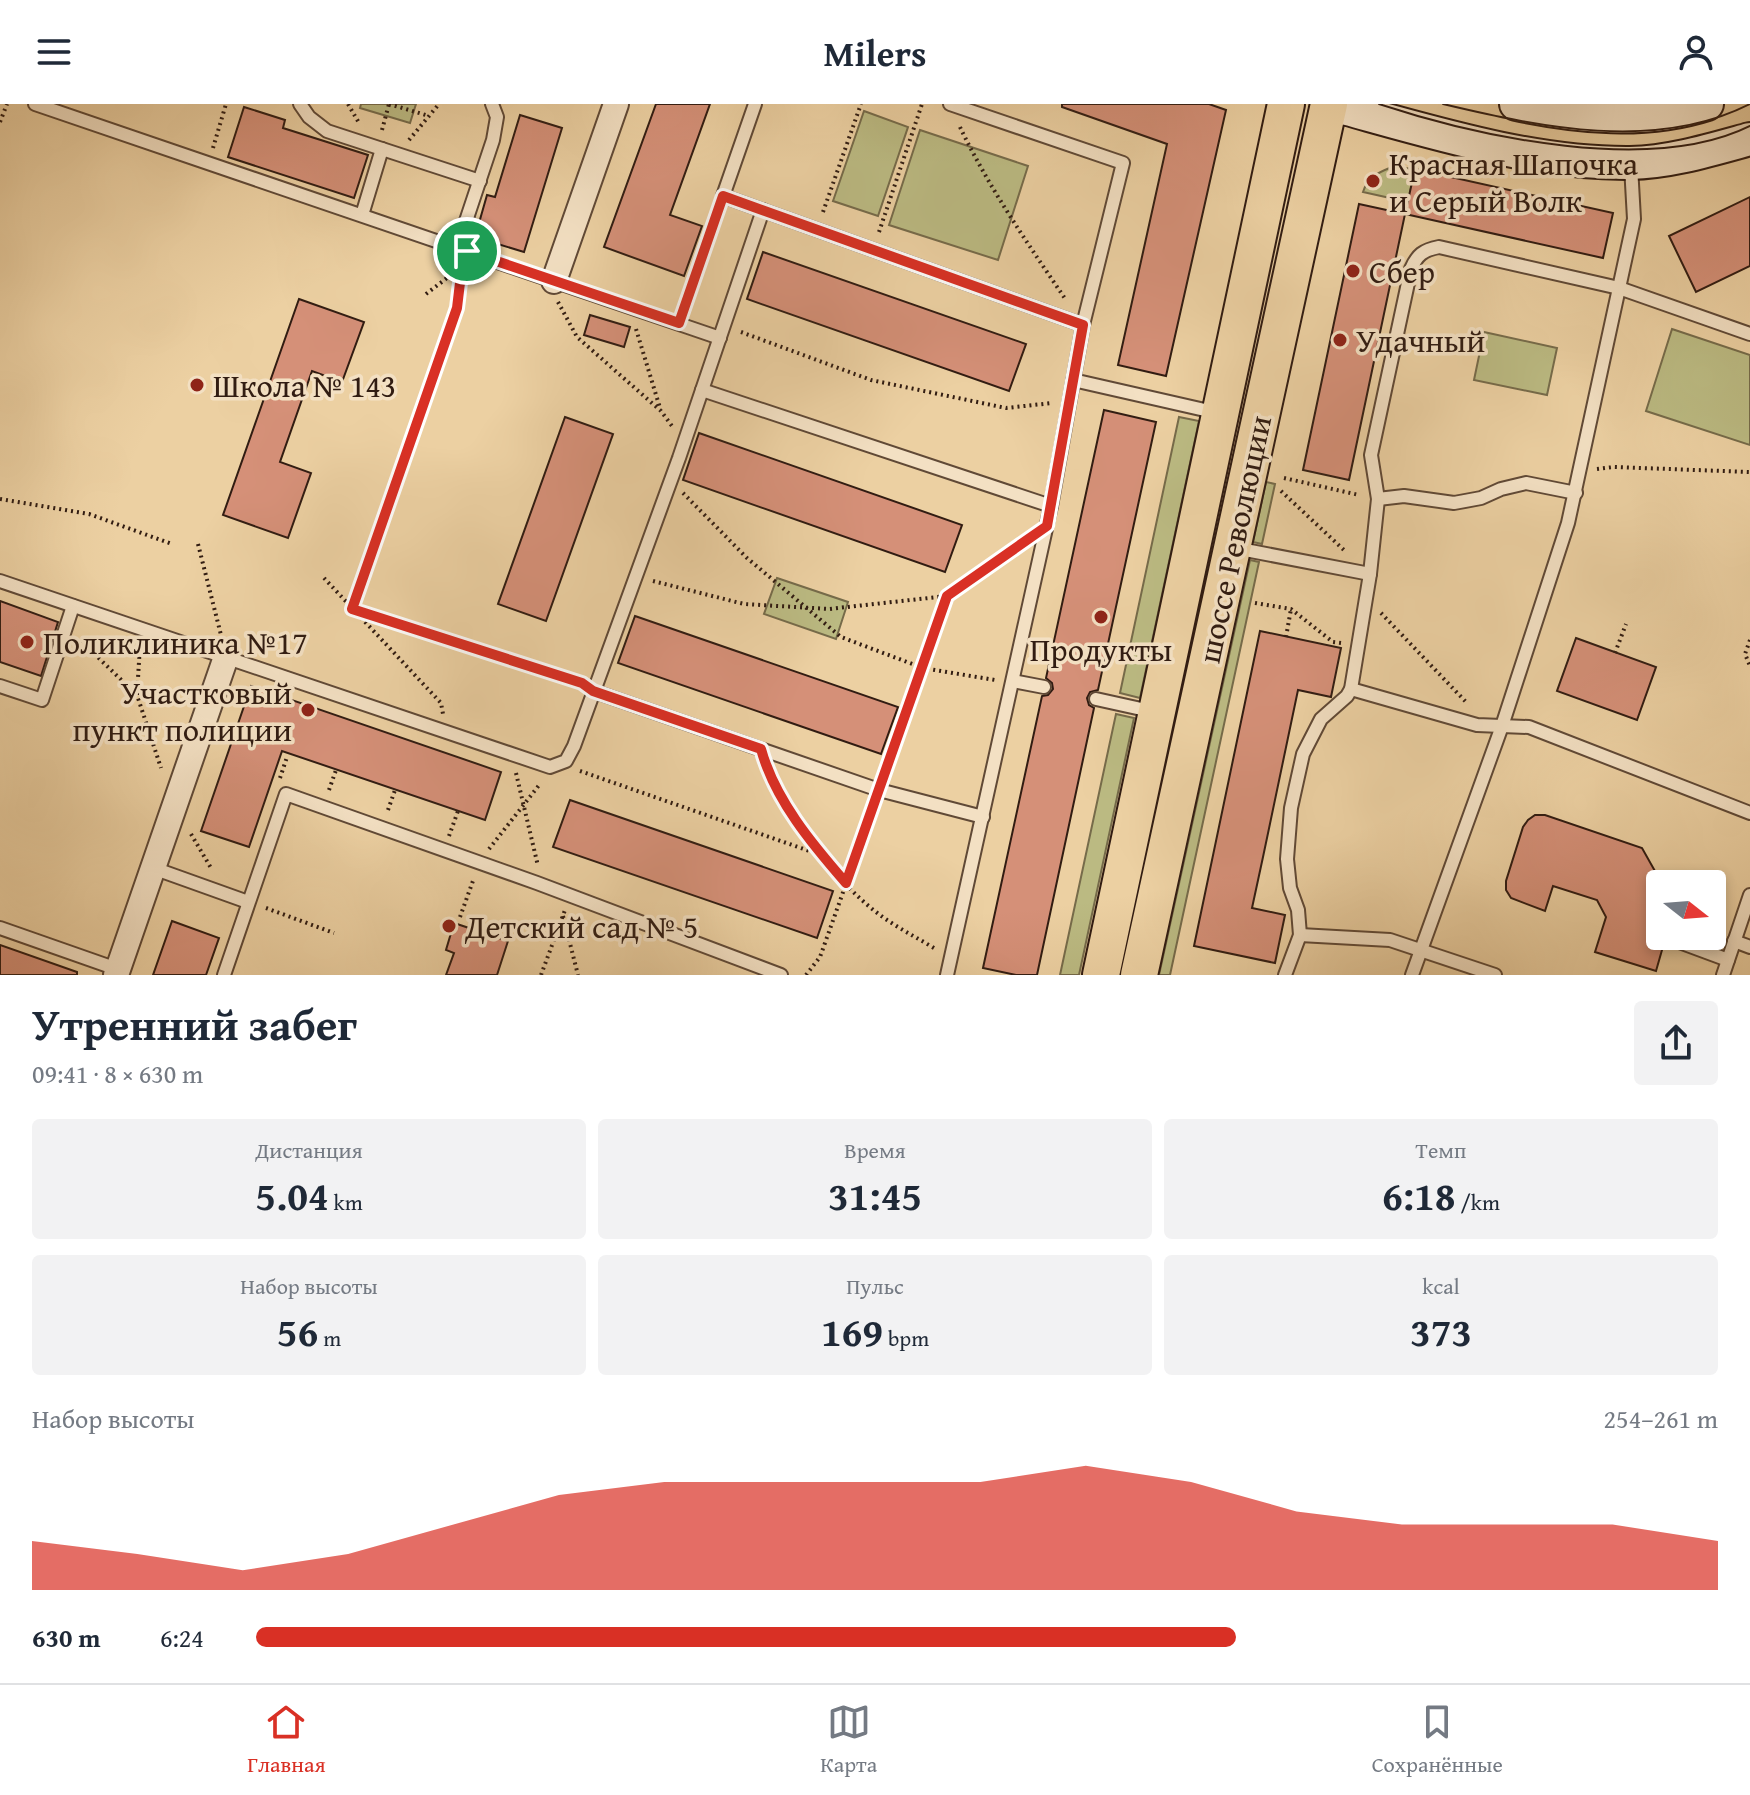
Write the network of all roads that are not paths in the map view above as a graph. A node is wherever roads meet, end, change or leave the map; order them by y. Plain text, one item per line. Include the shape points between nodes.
1 (35, 104) edge
2 (300, 104) edge
3 (492, 104) edge
4 (616, 104) edge
5 (755, 104) edge
6 (950, 104) edge
7 (1286, 104) edge
8 (1329, 104) edge
9 (1516, 104) edge
10 (1707, 104) edge
11 (1750, 139) edge
12 (379, 148) junction
13 (1630, 163) junction
14 (480, 181) junction
15 (763, 210) junction
16 (362, 215) junction
17 (457, 248) junction
18 (554, 281) junction
19 (1619, 288) junction
20 (1083, 325) junction
21 (722, 332) junction
22 (1750, 334) edge
23 (1073, 380) junction
24 (702, 390) junction
25 (1220, 413) junction
26 (1576, 493) junction
27 (1378, 499) junction
28 (1051, 506) junction
29 (1232, 547) junction
30 (1370, 574) junction
31 (0, 581) edge
32 (73, 606) junction
33 (226, 657) junction
34 (1013, 681) junction
35 (0, 686) edge
36 (1044, 687) dead end
37 (1351, 689) junction
38 (593, 691) junction
39 (1096, 699) dead end
40 (1156, 712) junction
41 (1502, 726) junction
42 (1750, 813) edge
43 (983, 817) junction
44 (153, 868) junction
45 (1750, 895) edge
46 (248, 902) junction
47 (0, 928) edge
48 (1300, 935) junction
49 (1734, 941) junction
50 (1750, 947) edge
51 (1422, 949) junction
52 (1701, 950) edge
53 (1728, 960) junction
54 (116, 972) edge
55 (224, 975) edge
56 (781, 975) edge
57 (947, 975) edge
58 (1101, 975) edge
59 (1139, 975) edge
60 (1285, 975) edge
61 (1412, 975) edge
62 (1495, 975) edge
63 (1723, 975) edge

1 - 16 lane
2 - 12 lane via 327,131
3 - 14 lane via 497,117
4 - 18 street
5 - 15 lane via 723,196
6 - 20 lane via 1123,163
7 - 25 main road, шоссе Революции
8 - 13 main road via 1488,145 1566,159
8 - 29 main road, шоссе Революции
9 - 10 main road via 1567,114 1626,116 1679,113
11 - 13 main road via 1684,157
12 - 14 lane
12 - 16 lane
13 - 19 lane via 1634,219
14 - 17 lane
15 - 20 lane
15 - 21 lane
16 - 17 lane
17 - 18 lane
18 - 21 lane
19 - 22 lane
19 - 26 lane
19 - 27 lane via 1439,247 1417,257 1371,455
20 - 23 lane
21 - 24 lane
23 - 25 lane
23 - 28 lane
24 - 28 lane
24 - 38 lane
25 - 40 main road, шоссе Революции
26 - 27 lane via 1526,483 1454,503
26 - 41 lane
27 - 30 lane
28 - 34 lane
29 - 30 lane
29 - 59 main road, шоссе Революции
30 - 37 lane
31 - 32 lane
32 - 33 lane
32 - 35 lane via 42,700
33 - 38 lane via 550,767 566,761
33 - 44 street
34 - 36 lane
34 - 43 lane
37 - 41 lane via 1477,725
37 - 48 lane via 1321,719 1303,754 1291,808 1287,859
38 - 43 lane via 879,790
39 - 40 lane
40 - 58 main road, шоссе Революции
41 - 42 lane via 1529,727
41 - 51 lane
43 - 57 lane
44 - 46 lane
44 - 54 street
45 - 49 lane
46 - 55 lane
46 - 56 lane via 286,794
47 - 54 lane
48 - 51 lane via 1390,940
48 - 60 lane
49 - 50 lane
49 - 53 lane
51 - 61 lane
51 - 62 lane
52 - 53 lane
53 - 63 lane

